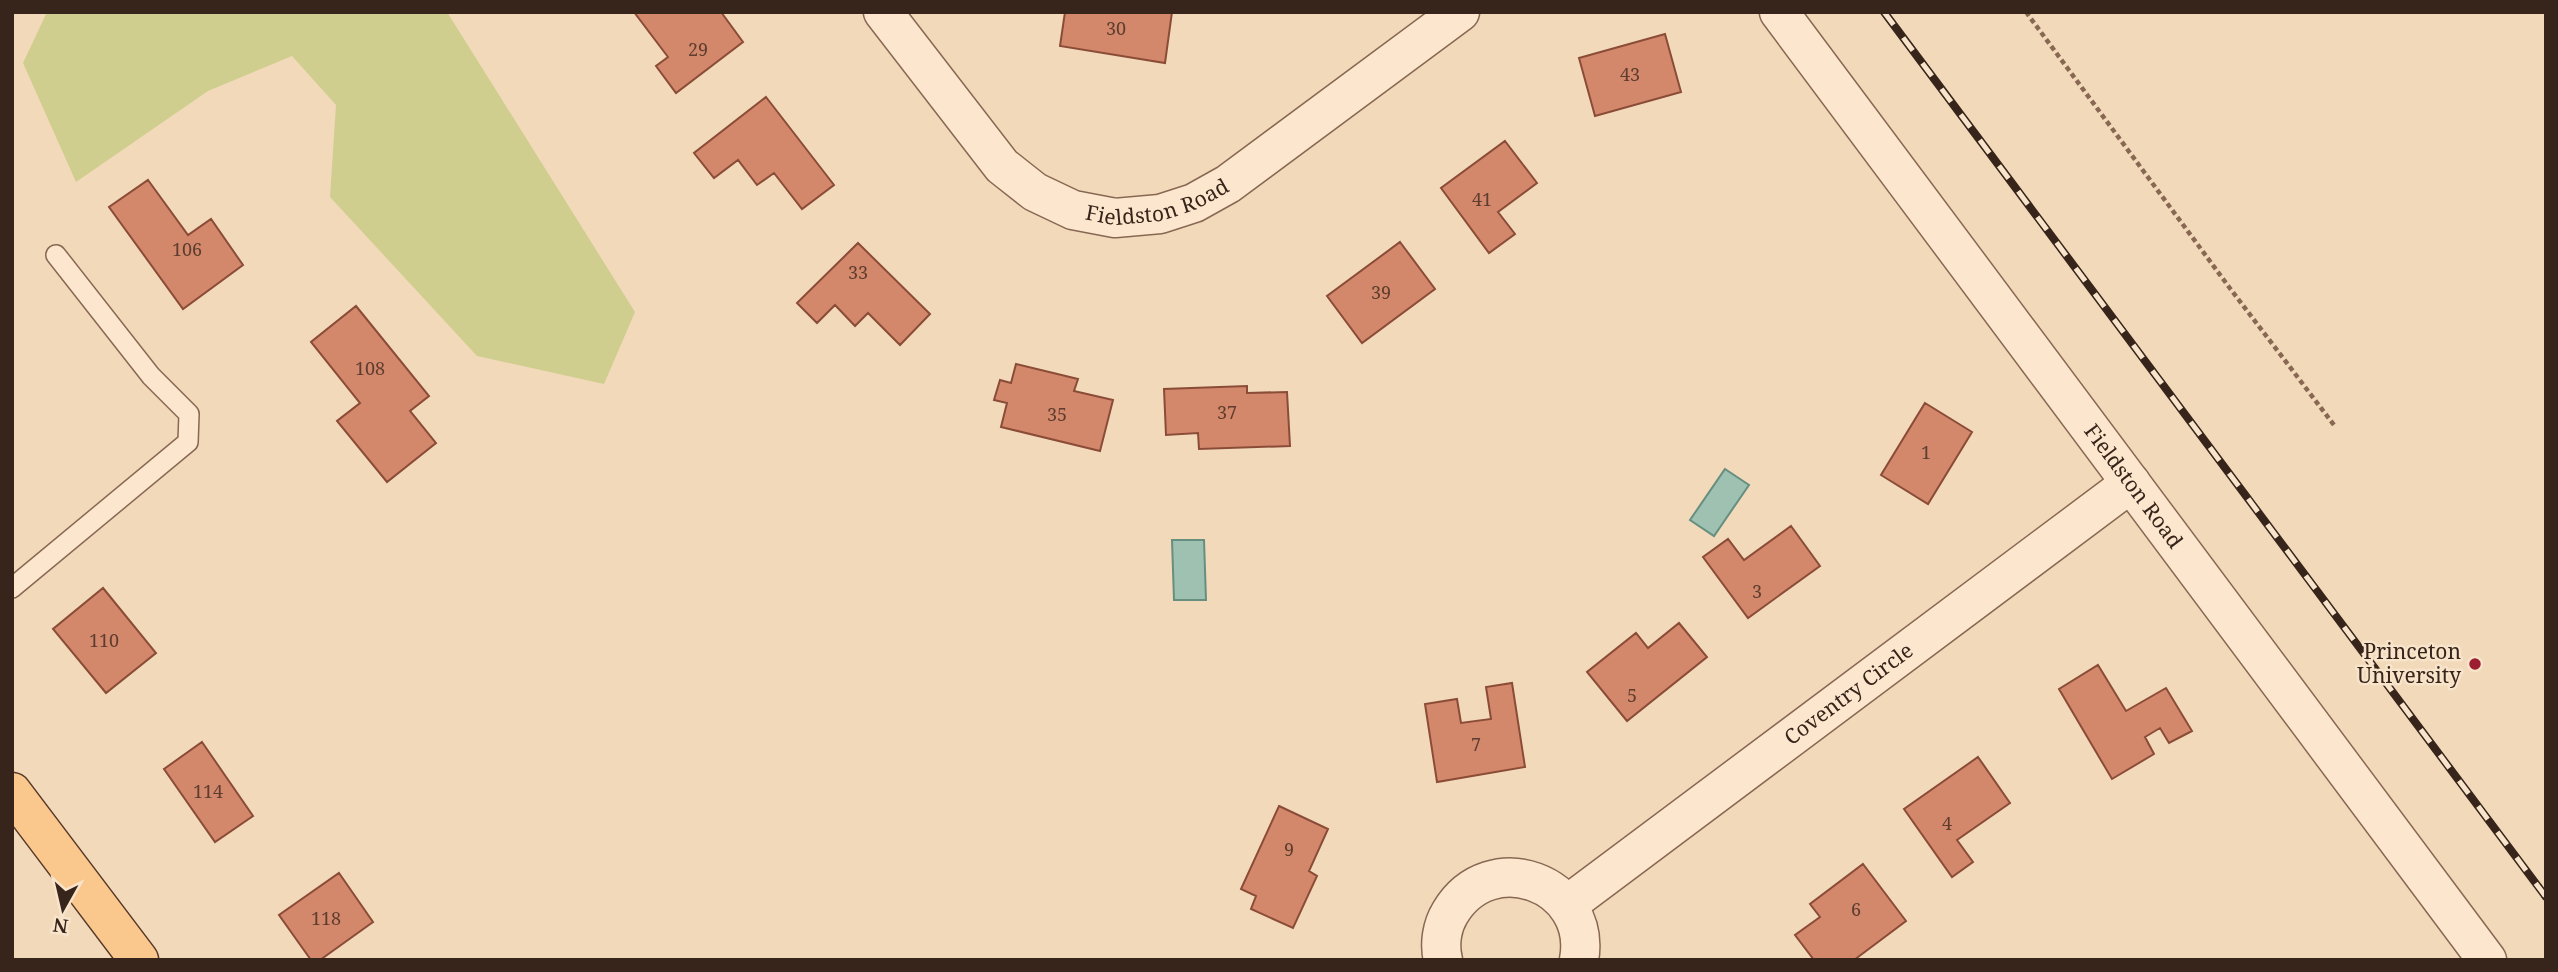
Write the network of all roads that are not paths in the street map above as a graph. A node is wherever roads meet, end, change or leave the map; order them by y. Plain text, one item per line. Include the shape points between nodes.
1 (883, 12) edge
2 (1460, 12) edge
3 (1779, 12) edge
4 (55, 255) dead end
5 (2131, 483) junction
6 (12, 588) edge
7 (12, 792) edge
8 (1567, 905) junction
9 (139, 960) edge
10 (1443, 960) edge
11 (1579, 960) edge
12 (2487, 960) edge

1 - 2 street, Fieldston Road via 1002,166 1035,192 1073,210 1115,218 1160,214 1194,203 1228,184
3 - 5 street, Fieldston Road
4 - 6 lane via 151,376 189,414 188,442
5 - 8 street, Coventry Circle
5 - 12 street, Fieldston Road
7 - 9 main road
8 - 10 street via 1538,882 1520,877 1484,882 1462,897 1446,919 1441,937
8 - 11 street via 1580,938

